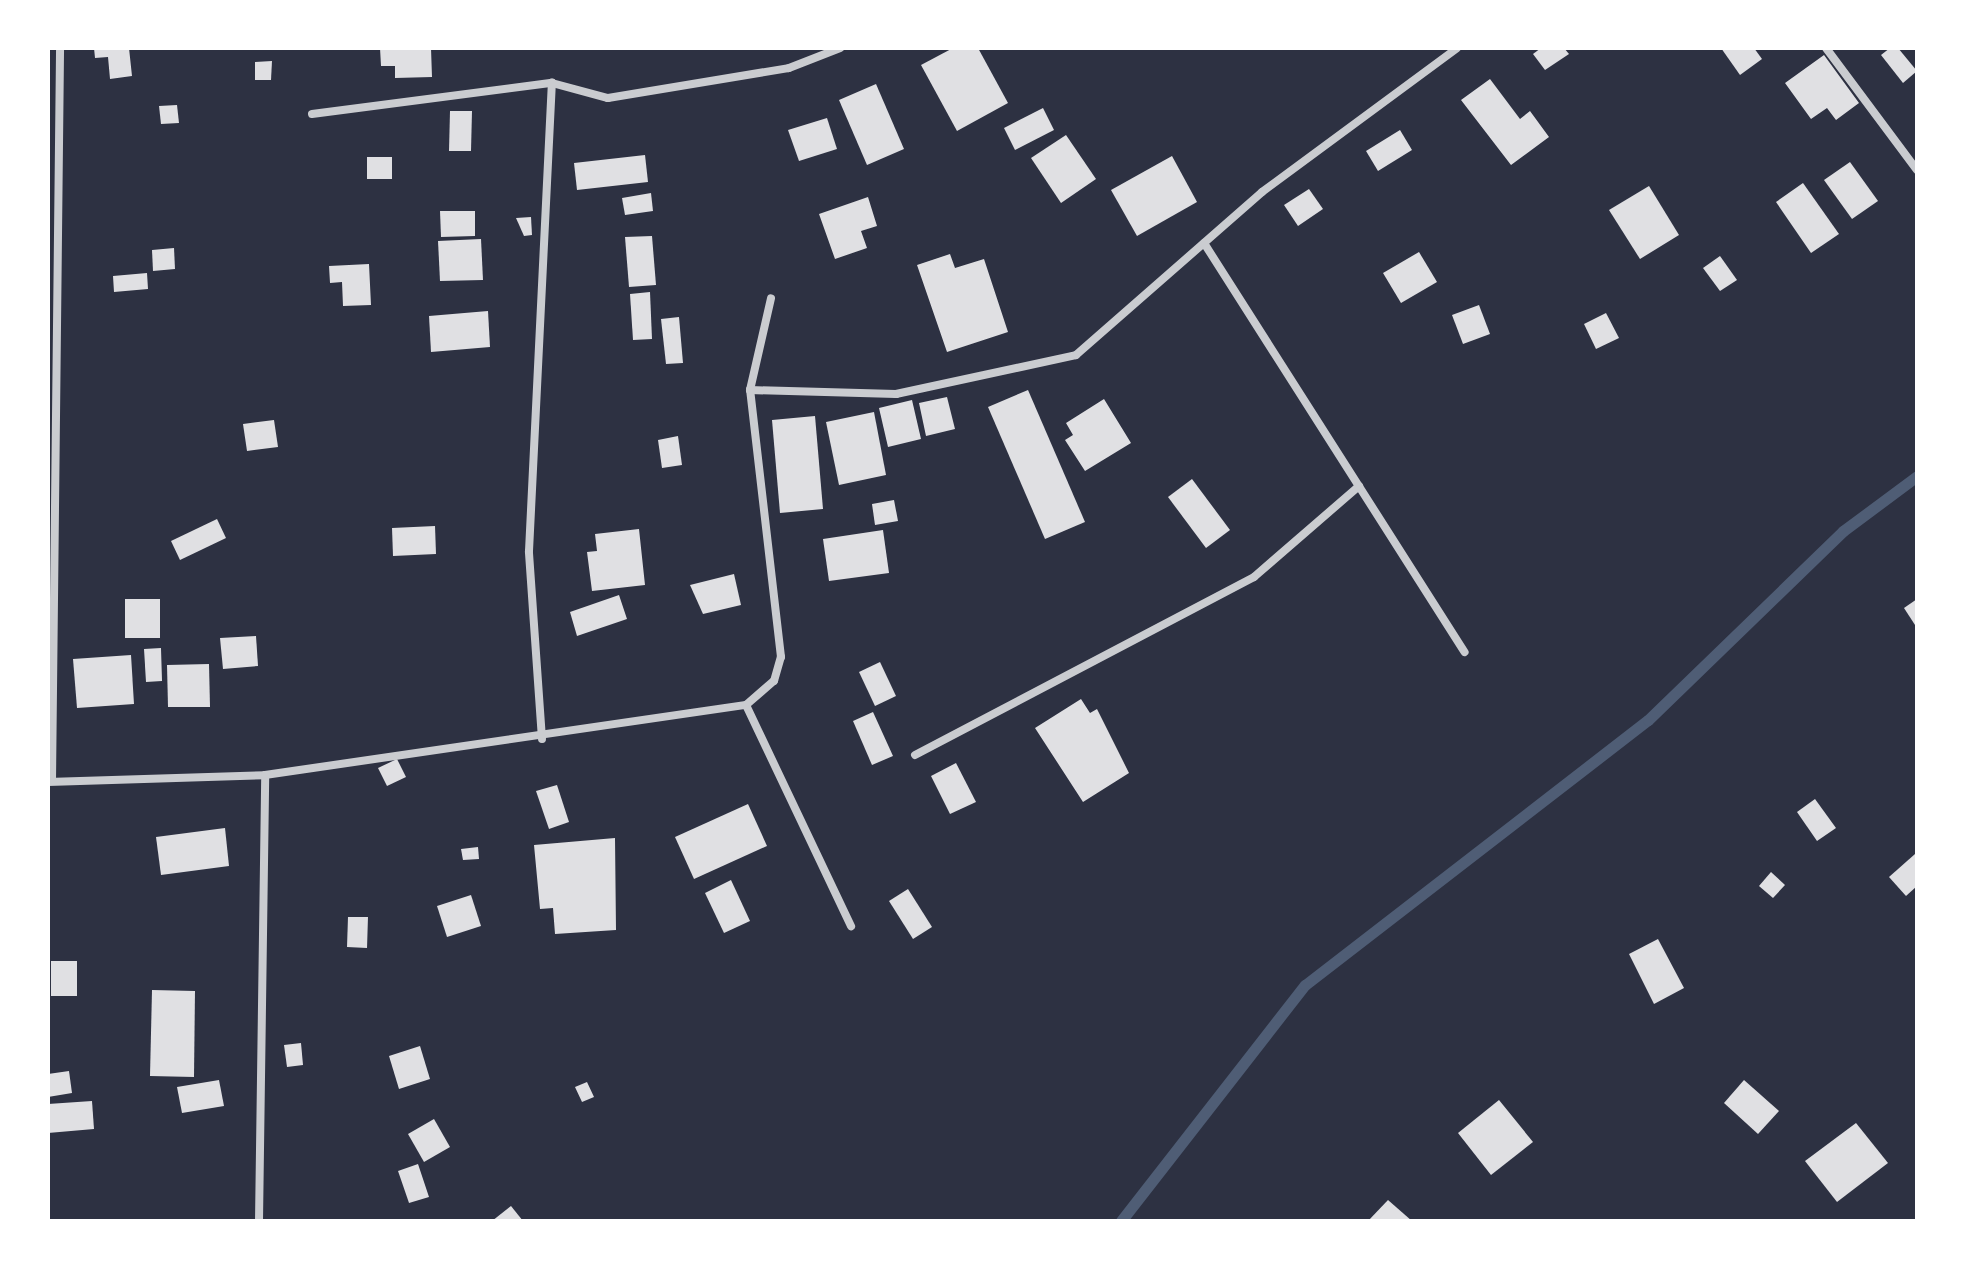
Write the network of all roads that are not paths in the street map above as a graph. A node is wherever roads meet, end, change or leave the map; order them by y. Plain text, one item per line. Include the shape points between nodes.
1 (60, 48) edge
2 (840, 48) edge
3 (1457, 48) edge
4 (1826, 48) edge
5 (552, 83) junction
6 (312, 114) dead end
7 (1917, 170) edge
8 (1204, 243) junction
9 (771, 298) dead end
10 (750, 390) junction
11 (1359, 486) junction
12 (1465, 652) dead end
13 (746, 705) junction
14 (542, 739) junction
15 (915, 755) dead end
16 (265, 775) junction
17 (50, 781) edge
18 (851, 926) dead end
19 (259, 1221) edge

1 - 17 street
2 - 5 street via 789,68 608,98
3 - 8 street
4 - 7 street
5 - 6 street
5 - 14 street via 529,551
8 - 10 street via 1076,355 1050,364 896,394
8 - 11 street
9 - 10 street
10 - 13 street via 781,657 774,681
11 - 12 street
11 - 15 street via 1254,577
13 - 14 street
13 - 18 street
14 - 16 street
16 - 17 street
16 - 19 street

